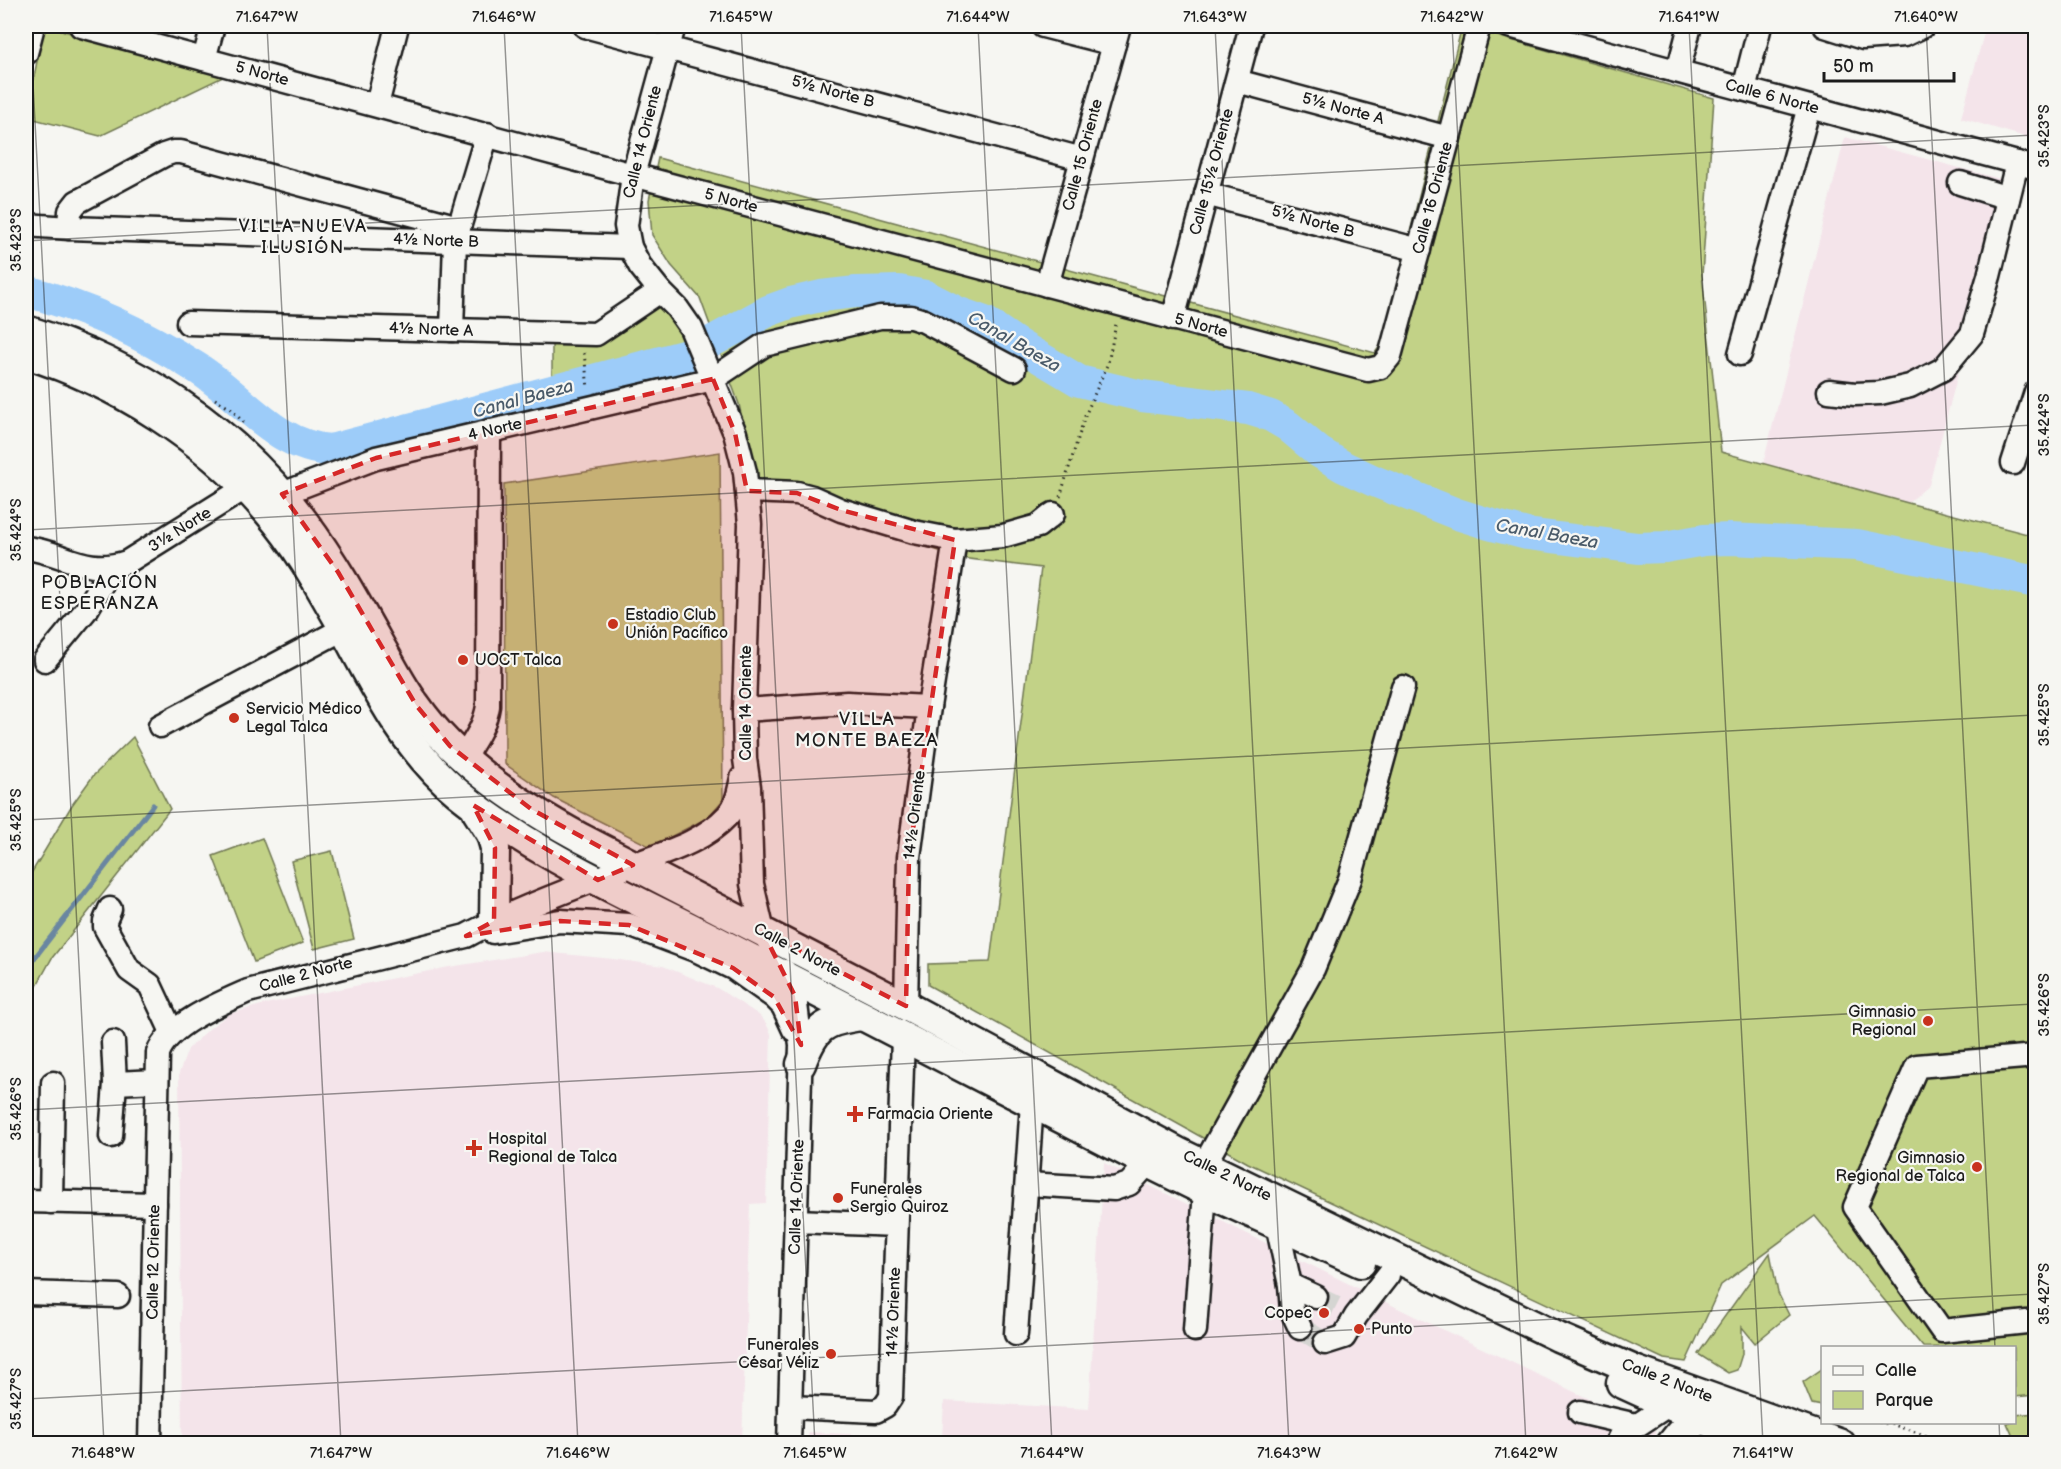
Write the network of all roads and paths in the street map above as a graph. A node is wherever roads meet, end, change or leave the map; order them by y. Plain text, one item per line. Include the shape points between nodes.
1 (33, 26) edge
2 (81, 26) edge
3 (213, 26) edge
4 (397, 26) edge
5 (585, 26) edge
6 (674, 26) edge
7 (1043, 26) edge
8 (1251, 26) edge
9 (1479, 26) edge
10 (1509, 26) edge
11 (1690, 26) edge
12 (1760, 26) edge
13 (1825, 26) edge
14 (1923, 26) edge
15 (1116, 35) edge
16 (668, 48) junction
17 (26, 53) edge
18 (204, 59) junction
19 (1678, 71) junction
20 (1237, 81) junction
21 (1744, 88) junction
22 (377, 105) junction
23 (1809, 107) junction
24 (487, 134) junction
25 (1449, 138) junction
26 (1082, 159) junction
27 (2026, 165) edge
28 (633, 175) junction
29 (1960, 183) dead end
30 (1206, 194) junction
31 (2008, 198) junction
32 (26, 225) edge
33 (69, 228) junction
34 (457, 234) junction
35 (630, 247) junction
36 (1419, 250) junction
37 (1047, 285) junction
38 (660, 291) junction
39 (1121, 304) junction
40 (1173, 319) junction
41 (188, 323) dead end
42 (26, 330) edge
43 (452, 330) junction
44 (26, 354) edge
45 (1740, 354) dead end
46 (586, 363) dead end
47 (1381, 367) joint
48 (709, 369) junction
49 (1014, 369) dead end
50 (1829, 391) dead end
51 (2036, 392) edge
52 (589, 407) junction
53 (489, 431) junction
54 (2013, 463) dead end
55 (245, 488) junction
56 (747, 491) junction
57 (282, 494) junction
58 (1053, 514) joint
59 (954, 547) junction
60 (26, 548) edge
61 (112, 567) junction
62 (343, 629) junction
63 (45, 660) dead end
64 (1402, 687) dead end
65 (929, 707) junction
66 (744, 710) junction
67 (160, 726) dead end
68 (464, 757) junction
69 (745, 759) junction
70 (473, 805) junction
71 (633, 865) junction
72 (598, 879) junction
73 (110, 909) dead end
74 (494, 921) junction
75 (763, 932) junction
76 (466, 936) junction
77 (788, 978) junction
78 (906, 1006) junction
79 (862, 1016) junction
80 (172, 1032) junction
81 (903, 1037) junction
82 (113, 1042) dead end
83 (801, 1054) junction
84 (2036, 1056) edge
85 (157, 1081) junction
86 (53, 1083) dead end
87 (115, 1083) junction
88 (1032, 1103) junction
89 (111, 1136) dead end
90 (1148, 1163) junction
91 (1205, 1178) junction
92 (1027, 1184) junction
93 (26, 1201) edge
94 (51, 1202) junction
95 (155, 1204) junction
96 (796, 1221) junction
97 (1277, 1224) junction
98 (896, 1225) junction
99 (1388, 1275) junction
100 (1290, 1286) junction
101 (26, 1293) edge
102 (118, 1296) dead end
103 (1316, 1298) tunnel mouth
104 (2036, 1321) edge
105 (1300, 1328) tunnel mouth
106 (1195, 1330) dead end
107 (1016, 1334) dead end
108 (1325, 1343) dead end
109 (1668, 1405) junction
110 (790, 1407) junction
111 (1580, 1412) dead end
112 (1700, 1419) junction
113 (1886, 1424) edge
114 (1636, 1425) junction
115 (150, 1443) edge
116 (789, 1443) edge
117 (1617, 1443) edge
118 (1671, 1443) edge
119 (1766, 1443) edge
120 (1841, 1443) edge
121 (1951, 1443) edge

1 - 17 street
2 - 18 street, 5 Norte
3 - 18 street
4 - 22 street
5 - 16 street, 5½ Norte B
6 - 16 street, Calle 14 Oriente
7 - 15 street
8 - 20 street, Calle 15½ Oriente
9 - 25 street, Calle 16 Oriente
10 - 19 street, Calle 6 Norte
11 - 19 street
12 - 21 street
13 - 14 street via 1863,38 1904,35
15 - 26 street, Calle 15 Oriente
16 - 26 street, 5½ Norte B
16 - 28 street, Calle 14 Oriente
18 - 22 street, 5 Norte
19 - 21 street, Calle 6 Norte
20 - 25 street, 5½ Norte A
20 - 30 street, Calle 15½ Oriente
21 - 23 street, Calle 6 Norte
22 - 24 street, 5 Norte
23 - 27 street, Calle 6 Norte
23 - 45 street
24 - 28 street, 5 Norte
24 - 34 street
25 - 36 street, Calle 16 Oriente
26 - 37 street, Calle 15 Oriente
27 - 31 street
28 - 35 street, Calle 14 Oriente via 626,215
28 - 37 street, 5 Norte
29 - 31 street
30 - 36 street, 5½ Norte B
30 - 40 street, Calle 15½ Oriente
31 - 50 street via 1972,334 1943,369 1910,386 1880,393
32 - 33 street, 4½ Norte B
33 - 34 street, 4½ Norte B
33 - 34 street via 70,211 77,202 164,155 182,152
34 - 35 street, 4½ Norte B
34 - 43 street
35 - 38 street, Calle 14 Oriente
36 - 47 street, Calle 16 Oriente via 1390,356
37 - 39 street, 5 Norte
38 - 43 street, 4½ Norte A via 596,334
38 - 48 street, Calle 14 Oriente via 691,328
39 - 40 street, 5 Norte
39 - 58 path via 1108,363 1085,416
40 - 47 street, 5 Norte via 1368,370
41 - 43 street, 4½ Norte A
42 - 57 main road via 106,360 160,390 233,445
44 - 55 main road via 96,380 147,409 218,462
46 - 52 path
48 - 49 street via 764,345 896,316 924,321
48 - 52 street, 4 Norte
48 - 56 street, Calle 14 Oriente via 735,433
51 - 54 street
52 - 53 street, 4 Norte
53 - 57 street, 4 Norte via 376,458
53 - 68 street via 488,706 481,729
55 - 61 street, 3½ Norte via 127,562
55 - 62 main road via 304,560
56 - 59 street via 797,493
56 - 66 street, Calle 14 Oriente via 750,524
57 - 68 main road via 338,572 416,705
58 - 59 street via 1038,526
59 - 65 street, 14½ Oriente
60 - 61 street, 3½ Norte via 92,567
61 - 63 street via 87,609
62 - 67 street
62 - 70 main road via 417,751
64 - 91 street via 1350,879 1313,969
65 - 66 street via 847,703
65 - 78 street, 14½ Oriente via 909,857
66 - 69 street, Calle 14 Oriente
68 - 71 main road via 531,809
69 - 71 street, Calle 2 Norte via 740,790 728,816 701,836
69 - 75 street, Calle 14 Oriente via 752,884
70 - 72 main road via 514,834
70 - 74 main road via 495,848
71 - 72 street, Calle 2 Norte
71 - 75 main road, Calle 2 Norte
72 - 74 street, Calle 2 Norte
72 - 77 main road, Calle 2 Norte
73 - 80 street via 105,927 129,970 150,985
74 - 76 street, Calle 2 Norte
75 - 77 street, Calle 14 Oriente
75 - 78 main road, Calle 2 Norte
76 - 80 street, Calle 2 Norte via 248,990
76 - 83 street via 560,921 629,925 733,968 774,997 783,1006
77 - 79 main road, Calle 2 Norte
77 - 83 street, Calle 14 Oriente via 797,1004
78 - 91 main road, Calle 2 Norte
79 - 81 main road, Calle 2 Norte
79 - 83 main road via 844,1018 818,1030
80 - 85 street via 158,1053
81 - 88 main road, Calle 2 Norte
81 - 98 street, 14½ Oriente
82 - 87 street
83 - 96 street, Calle 14 Oriente
84 - 104 street via 1917,1066 1855,1208 1942,1332
85 - 87 street
85 - 95 street, Calle 12 Oriente
86 - 94 street
87 - 89 street
88 - 90 main road, Calle 2 Norte
88 - 92 street
90 - 91 main road, Calle 2 Norte
90 - 92 street via 1129,1184 1114,1189
91 - 97 main road, Calle 2 Norte
91 - 106 street
91 - 120 main road, Calle 2 Norte via 1599,1355
92 - 107 street
93 - 94 street
94 - 95 street
95 - 115 street, Calle 12 Oriente
96 - 98 street
96 - 110 street, Calle 14 Oriente
97 - 99 main road, Calle 2 Norte
97 - 100 street
98 - 110 street, 14½ Oriente via 889,1402 871,1411
99 - 108 street via 1349,1313 1344,1337
99 - 109 main road, Calle 2 Norte
100 - 103 street
100 - 105 street via 1292,1311
101 - 102 street
109 - 112 main road, Calle 2 Norte
109 - 114 street
110 - 116 street, Calle 14 Oriente
111 - 114 street
112 - 118 main road
112 - 119 main road, Calle 2 Norte
113 - 121 path
114 - 117 street

